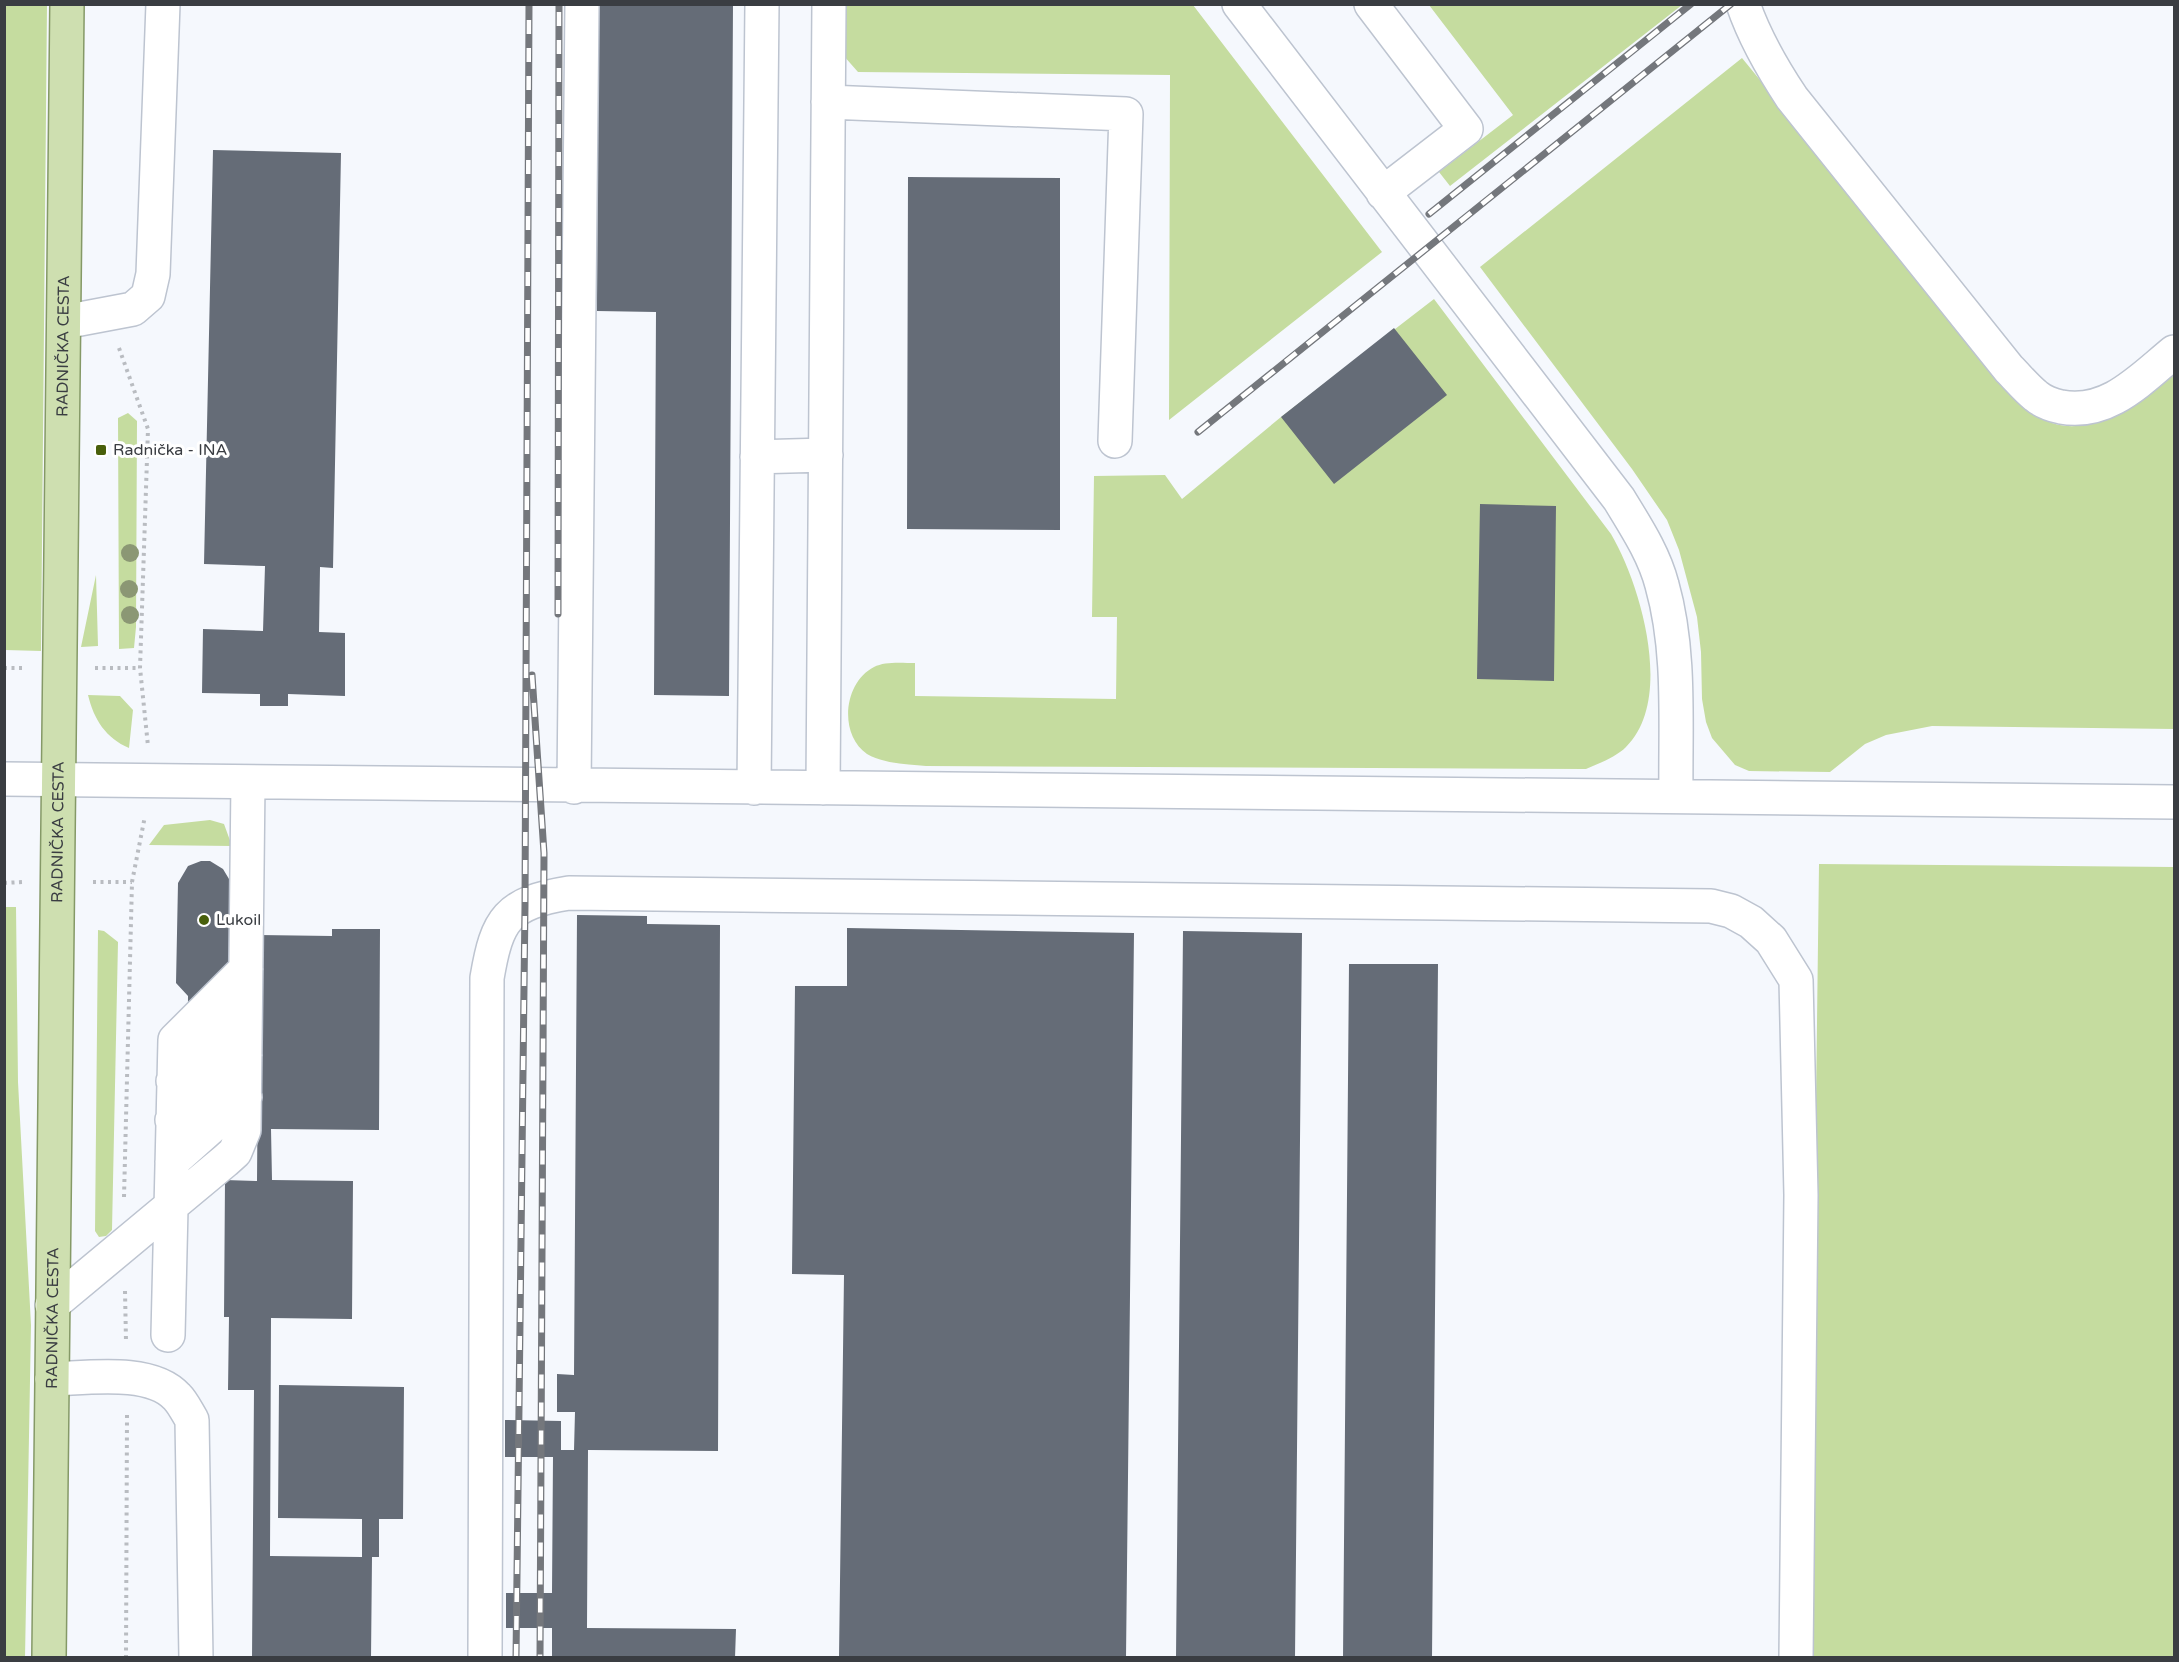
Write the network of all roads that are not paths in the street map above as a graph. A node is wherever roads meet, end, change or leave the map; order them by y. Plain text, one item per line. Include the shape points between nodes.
1 (67, 4) edge
2 (163, 4) edge
3 (582, 4) edge
4 (762, 4) edge
5 (829, 4) edge
6 (1239, 4) edge
7 (1371, 4) edge
8 (1743, 4) edge
9 (828, 102) junction
10 (1383, 193) junction
11 (64, 322) junction
12 (2175, 352) edge
13 (1115, 441) dead end
14 (826, 455) junction
15 (757, 458) junction
16 (4, 779) edge
17 (58, 780) junction
18 (248, 782) junction
19 (574, 787) junction
20 (754, 788) junction
21 (823, 788) junction
22 (1676, 795) junction
23 (2175, 802) edge
24 (246, 969) junction
25 (246, 1009) junction
26 (245, 1055) junction
27 (173, 1081) junction
28 (245, 1097) junction
29 (172, 1120) junction
30 (172, 1162) junction
31 (170, 1207) junction
32 (52, 1305) junction
33 (168, 1335) dead end
34 (52, 1379) junction
35 (194, 1657) edge
36 (49, 1658) edge
37 (485, 1658) edge
38 (1796, 1658) edge

1 - 11 main road, RADNIČKA CESTA
2 - 11 street via 153,274 148,296 133,309
3 - 19 street
4 - 15 street
5 - 9 street
6 - 10 street
7 - 10 street via 1466,129
8 - 12 street via 1766,59 1792,98 2009,369 2037,397 2074,409 2095,407 2119,396
9 - 13 street via 1126,114
9 - 14 street
10 - 22 street via 1619,499 1646,543 1662,584 1673,635
11 - 17 main road, RADNIČKA CESTA
14 - 15 street
14 - 21 street
15 - 20 street
16 - 17 street
17 - 18 street
17 - 32 main road, RADNIČKA CESTA
18 - 19 street
18 - 24 street
19 - 20 street
20 - 21 street
21 - 22 street
22 - 23 street
24 - 25 street
24 - 27 street via 175,1040
25 - 26 street
25 - 27 street
26 - 28 street
26 - 29 street
27 - 29 street
28 - 30 street
28 - 31 street via 244,1130 235,1152
29 - 30 street
30 - 31 street
31 - 32 street
31 - 33 street
32 - 34 main road, RADNIČKA CESTA
34 - 35 street via 128,1376 177,1396 192,1420
34 - 36 main road, RADNIČKA CESTA
37 - 38 street via 487,978 494,938 507,918 543,897 592,893 1711,906 1751,922 1771,940 1796,980 1801,1195

